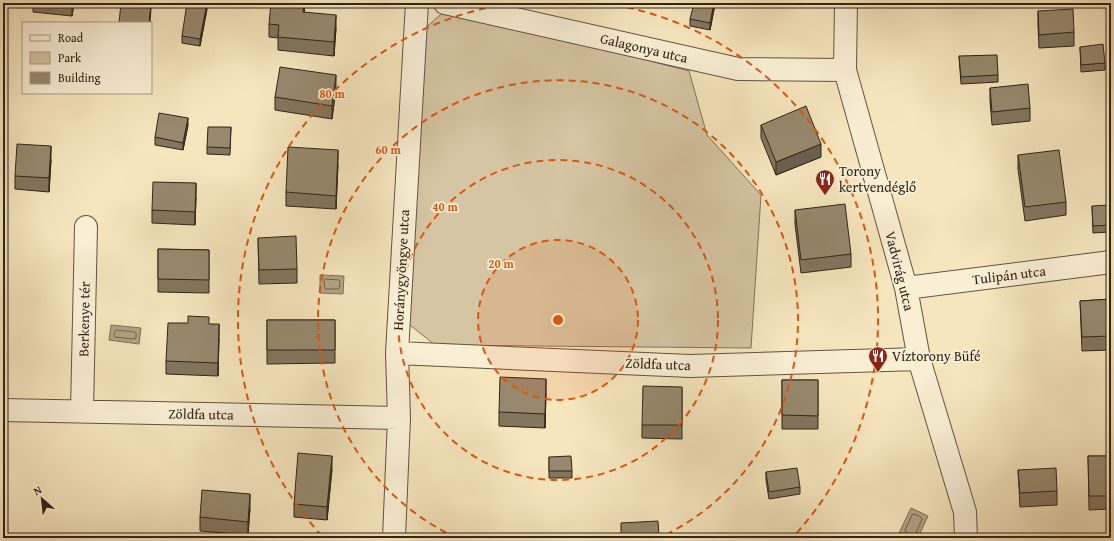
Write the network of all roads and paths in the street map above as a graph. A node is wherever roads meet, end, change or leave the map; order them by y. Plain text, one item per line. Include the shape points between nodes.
1 (417, 3) edge
2 (445, 3) edge
3 (846, 3) edge
4 (845, 70) junction
5 (86, 227) dead end
6 (1111, 262) edge
7 (906, 288) junction
8 (397, 353) junction
9 (919, 359) junction
10 (3, 410) edge
11 (82, 411) junction
12 (399, 418) junction
13 (394, 538) edge
14 (966, 538) edge

1 - 8 street, Horánygyöngye utca
2 - 4 street, Galagonya utca via 738,69
3 - 4 street, Vadvirág utca
4 - 7 street, Vadvirág utca
5 - 11 street, Berkenye tér
6 - 7 street, Tulipán utca
7 - 9 street, Vadvirág utca
8 - 9 street, Zöldfa utca via 690,366
8 - 12 street, Horánygyöngye utca
9 - 14 street, Vadvirág utca via 965,512
10 - 11 street, Zöldfa utca
11 - 12 street, Zöldfa utca
12 - 13 street, Horánygyöngye utca

